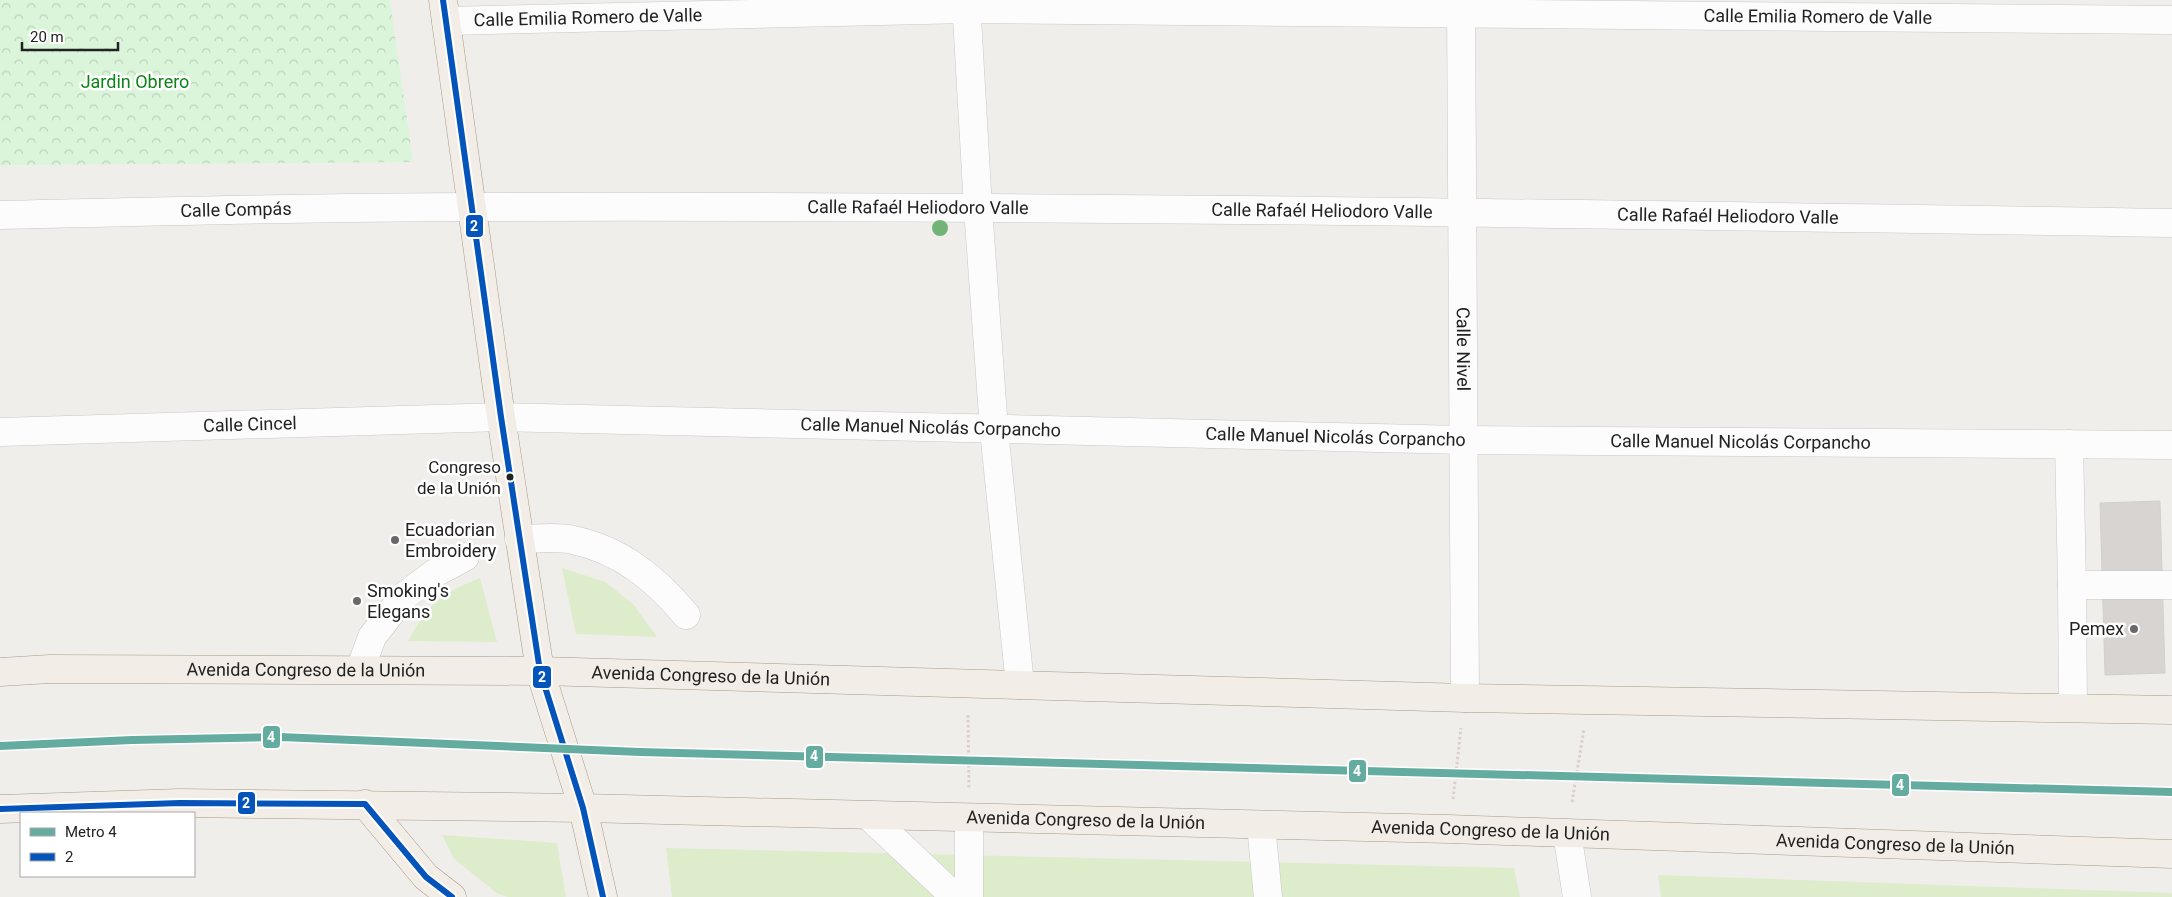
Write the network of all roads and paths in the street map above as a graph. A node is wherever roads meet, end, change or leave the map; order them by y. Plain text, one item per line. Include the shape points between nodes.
1 (966, 5) edge
2 (1461, 6) edge
3 (444, 11) edge
4 (2172, 20) edge
5 (472, 207) junction
6 (978, 208) junction
7 (1462, 212) junction
8 (0, 215) edge
9 (2172, 223) edge
10 (501, 417) junction
11 (994, 430) junction
12 (0, 432) edge
13 (1463, 440) junction
14 (2069, 444) junction
15 (2172, 445) edge
16 (519, 539) junction
17 (465, 557) dead end
18 (2072, 585) junction
19 (2172, 585) edge
20 (686, 615) dead end
21 (360, 670) junction
22 (540, 671) junction
23 (0, 672) edge
24 (968, 684) junction
25 (1020, 685) junction
26 (1465, 698) junction
27 (1588, 699) junction
28 (2074, 708) junction
29 (2172, 710) edge
30 (365, 804) junction
31 (583, 808) junction
32 (0, 809) edge
33 (869, 816) junction
34 (969, 818) junction
35 (1261, 825) junction
36 (1449, 829) junction
37 (1567, 833) junction
38 (2172, 854) edge
39 (452, 897) edge
40 (603, 897) edge
41 (956, 897) edge
42 (969, 897) edge
43 (1268, 897) edge
44 (1577, 897) edge

1 - 2 street, Calle Emilia Romero de Valle
1 - 3 street, Calle Emilia Romero de Valle
1 - 6 street
2 - 4 street, Calle Emilia Romero de Valle
2 - 7 street, Calle Nivel
3 - 5 main road
5 - 6 street, Calle Rafaél Heliodoro Valle
5 - 8 street, Calle Compás
5 - 10 main road
6 - 7 street, Calle Rafaél Heliodoro Valle
6 - 11 street
7 - 9 street, Calle Rafaél Heliodoro Valle
7 - 13 street, Calle Nivel
10 - 11 street, Calle Manuel Nicolás Corpancho
10 - 12 street, Calle Cincel
10 - 16 main road
11 - 13 street, Calle Manuel Nicolás Corpancho
11 - 25 street
13 - 14 street, Calle Manuel Nicolás Corpancho
13 - 26 street, Calle Nivel
14 - 15 street, Calle Manuel Nicolás Corpancho
14 - 18 street
16 - 20 street via 572,540 628,560 666,590
16 - 22 main road
17 - 21 street via 435,573 403,597 372,637
18 - 19 street
18 - 28 street
21 - 22 main road, Avenida Congreso de la Unión
21 - 23 main road, Avenida Congreso de la Unión via 50,669
22 - 24 main road, Avenida Congreso de la Unión
22 - 31 main road
24 - 25 main road, Avenida Congreso de la Unión
24 - 34 path
25 - 26 main road, Avenida Congreso de la Unión
26 - 27 main road, Avenida Congreso de la Unión
26 - 36 path
27 - 28 main road, Avenida Congreso de la Unión
27 - 37 path
28 - 29 main road, Avenida Congreso de la Unión
30 - 31 main road, Avenida Congreso de la Unión
30 - 32 main road, Avenida Congreso de la Unión via 170,803
30 - 39 main road via 426,877
31 - 33 main road, Avenida Congreso de la Unión
31 - 40 main road
33 - 34 main road, Avenida Congreso de la Unión
33 - 41 street
34 - 35 main road, Avenida Congreso de la Unión
34 - 42 street
35 - 36 main road, Avenida Congreso de la Unión
35 - 43 street
36 - 37 main road, Avenida Congreso de la Unión
37 - 38 main road, Avenida Congreso de la Unión
37 - 44 street

